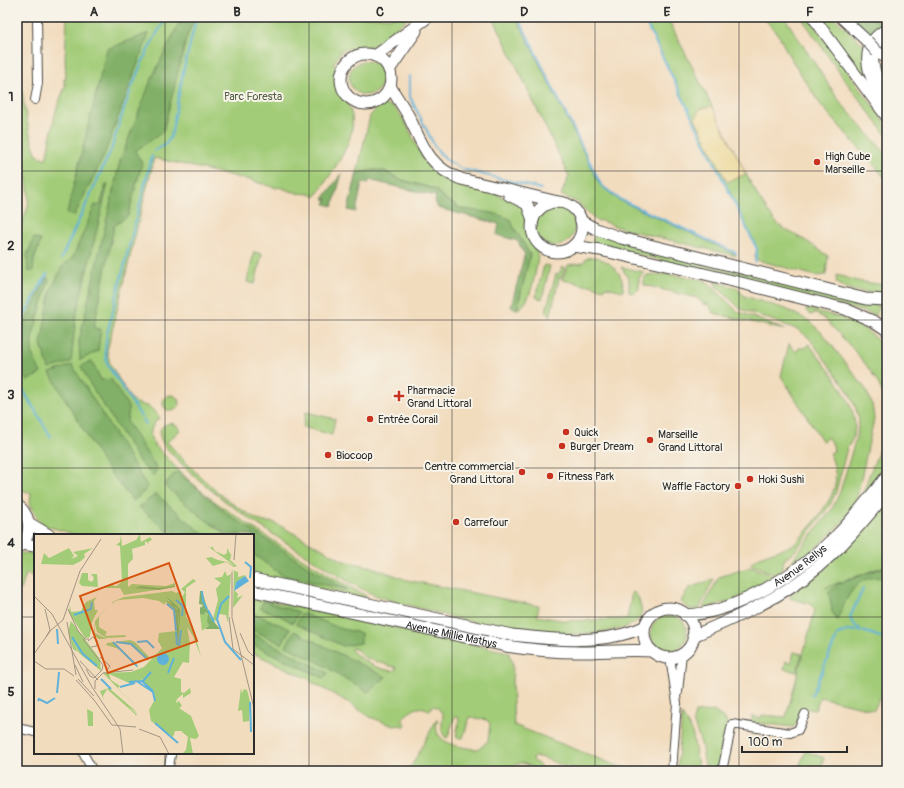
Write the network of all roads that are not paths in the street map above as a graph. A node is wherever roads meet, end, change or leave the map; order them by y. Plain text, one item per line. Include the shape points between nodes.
1 (37, 17) edge
2 (813, 17) edge
3 (841, 17) edge
4 (427, 18) edge
5 (887, 32) edge
6 (375, 56) junction
7 (887, 58) edge
8 (389, 70) junction
9 (390, 86) junction
10 (35, 100) dead end
11 (380, 100) junction
12 (400, 102) junction
13 (887, 105) edge
14 (887, 117) edge
15 (486, 185) junction
16 (558, 202) junction
17 (533, 220) junction
18 (581, 221) junction
19 (573, 246) junction
20 (887, 300) edge
21 (887, 330) edge
22 (887, 476) edge
23 (887, 493) edge
24 (17, 505) edge
25 (29, 523) junction
26 (47, 534) edge
27 (20, 546) edge
28 (34, 546) edge
29 (254, 579) edge
30 (254, 591) edge
31 (685, 615) junction
32 (644, 626) junction
33 (693, 636) junction
34 (652, 651) junction
35 (682, 653) junction
36 (670, 658) junction
37 (677, 703) junction
38 (805, 714) dead end
39 (17, 728) edge
40 (34, 732) edge
41 (84, 754) edge
42 (171, 755) dead end
43 (93, 771) edge
44 (168, 771) edge
45 (672, 771) edge
46 (722, 771) edge

1 - 10 street via 38,83
2 - 14 street
3 - 7 street, bridge via 877,52
4 - 6 street
4 - 8 street
5 - 13 highway via 873,45 870,55 874,79
6 - 8 street via 381,59
6 - 11 street via 361,55 348,62 341,79 345,92 355,101 365,104
8 - 9 street
9 - 11 street
9 - 12 street
11 - 12 street
12 - 15 street via 431,159 438,167 453,176
15 - 16 street
15 - 17 street via 527,204
16 - 17 street via 542,207
16 - 18 street via 573,207
17 - 19 street via 534,236 545,248 556,251
18 - 19 street via 582,230
18 - 20 street via 604,232 643,244 866,299
19 - 21 street via 709,275 844,309
22 - 31 street, Avenue Rellys via 838,534 815,555 786,575 751,596 723,608
23 - 33 street, Avenue Rellys via 839,548 808,574 758,606
24 - 25 street via 27,515
25 - 26 street
25 - 27 street via 27,538
27 - 28 street
29 - 32 street, Avenue Millie Mathys via 526,637 584,639 622,635
30 - 34 street, Avenue Millie Mathys via 545,652 630,649
31 - 32 street via 674,609 661,609 652,614
31 - 33 street via 692,624
32 - 34 street via 645,640
33 - 35 street via 690,646
34 - 36 street
35 - 36 street
35 - 37 street
36 - 37 street
37 - 45 street
38 - 46 street via 798,730 790,733 732,724
39 - 40 street
41 - 43 street
42 - 44 street

